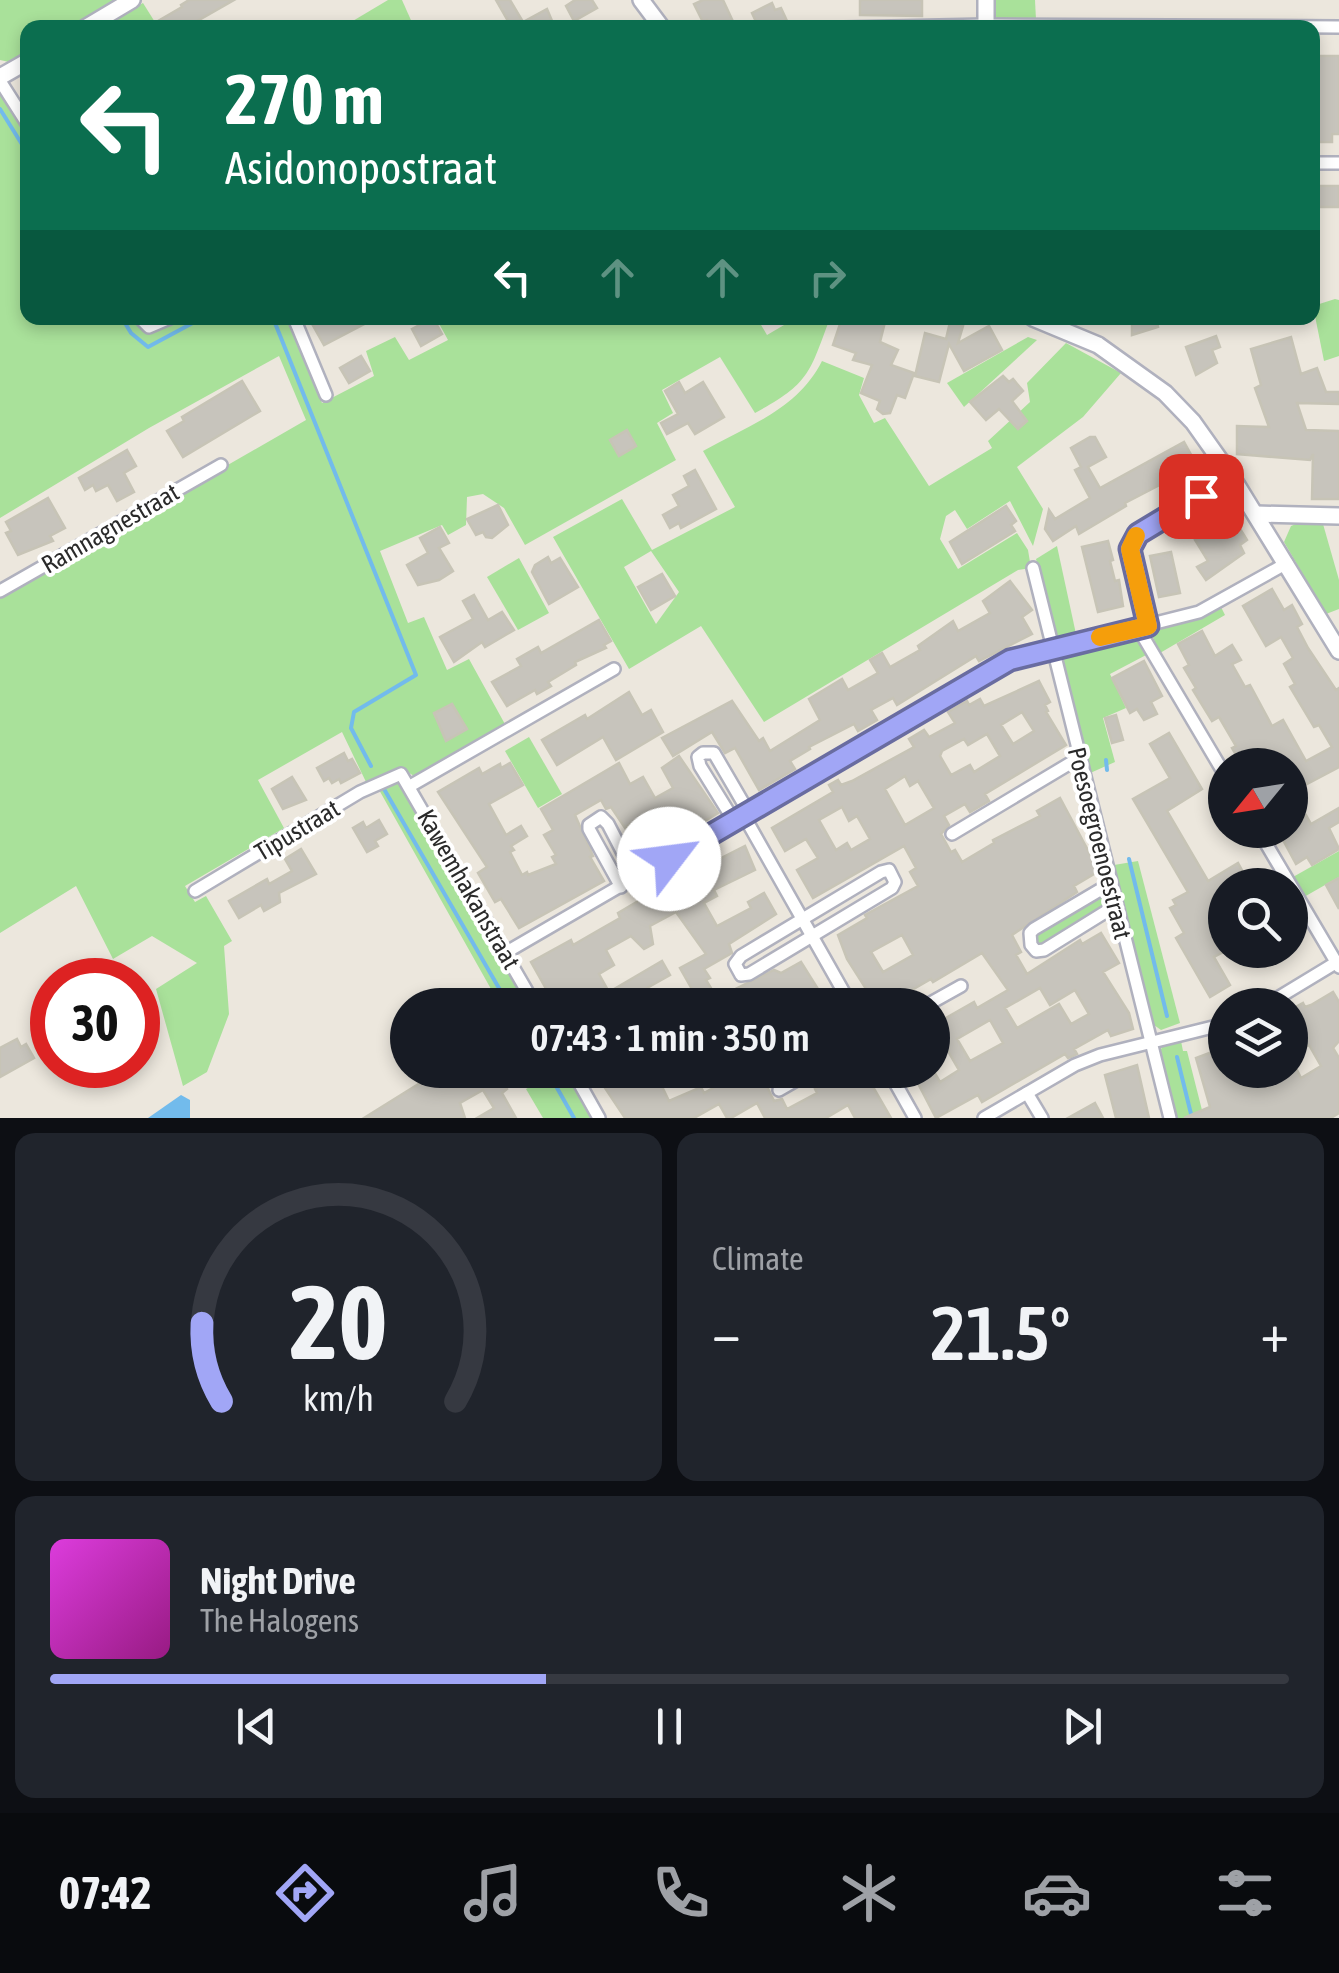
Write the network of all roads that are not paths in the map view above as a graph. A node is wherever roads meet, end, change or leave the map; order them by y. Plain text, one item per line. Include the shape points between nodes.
1 (132, 0) edge
2 (98, 20) edge
3 (0, 79) edge
4 (20, 112) edge
5 (297, 325) edge
6 (1050, 325) edge
7 (326, 395) dead end
8 (220, 465) dead end
9 (1232, 477) junction
10 (1256, 514) junction
11 (1339, 516) edge
12 (1287, 563) junction
13 (1033, 568) dead end
14 (0, 591) edge
15 (1143, 627) junction
16 (1052, 648) junction
17 (1339, 651) edge
18 (614, 669) dead end
19 (1210, 748) edge
20 (1079, 758) junction
21 (401, 774) joint
22 (410, 786) junction
23 (742, 817) junction
24 (952, 834) dead end
25 (1269, 848) edge
26 (636, 878) junction
27 (1110, 884) junction
28 (622, 887) junction
29 (195, 891) dead end
30 (1115, 906) junction
31 (802, 918) junction
32 (812, 935) junction
33 (505, 953) junction
34 (1338, 965) edge
35 (961, 986) dead end
36 (525, 988) edge
37 (842, 988) edge
38 (1297, 988) edge
39 (950, 992) edge
40 (1208, 1028) edge
41 (1152, 1042) junction
42 (585, 1088) edge
43 (782, 1088) edge
44 (898, 1088) edge
45 (779, 1090) dead end
46 (1027, 1093) junction
47 (600, 1118) edge
48 (916, 1118) edge
49 (984, 1118) edge
50 (1042, 1118) edge
51 (1170, 1118) edge

1 - 2 street
3 - 4 street
5 - 7 street
6 - 9 street via 1098,345 1165,393
8 - 14 street, Ramnagnestraat
9 - 10 street
9 - 15 street via 1132,541
10 - 11 street
10 - 12 street
12 - 15 street via 1199,612
12 - 17 street
13 - 16 street, Poesoegroenoestraat
15 - 16 street
15 - 19 street
16 - 20 street, Poesoegroenoestraat
16 - 23 street via 1010,660
18 - 22 street
20 - 24 street
20 - 27 street, Poesoegroenoestraat
21 - 22 street, Kawemhakanstraat
21 - 29 street, Tipustraat
22 - 33 street, Kawemhakanstraat
23 - 23 street via 700,766 703,753 714,753
23 - 26 street
23 - 31 street
25 - 34 street
26 - 28 street
26 - 28 street via 608,824 602,817 594,820 589,829
27 - 30 street, Poesoegroenoestraat
27 - 30 street via 1034,929 1030,946 1044,950
28 - 33 street
30 - 41 street, Poesoegroenoestraat
31 - 32 street
31 - 32 street via 740,956 737,970 750,974
31 - 32 street via 882,872 894,876 892,888
32 - 37 street
33 - 36 street, Kawemhakanstraat
34 - 38 street
35 - 39 street
40 - 41 street
41 - 46 street via 1075,1065
41 - 51 street, Poesoegroenoestraat
42 - 47 street
43 - 45 street
44 - 48 street
46 - 49 street
46 - 50 street

